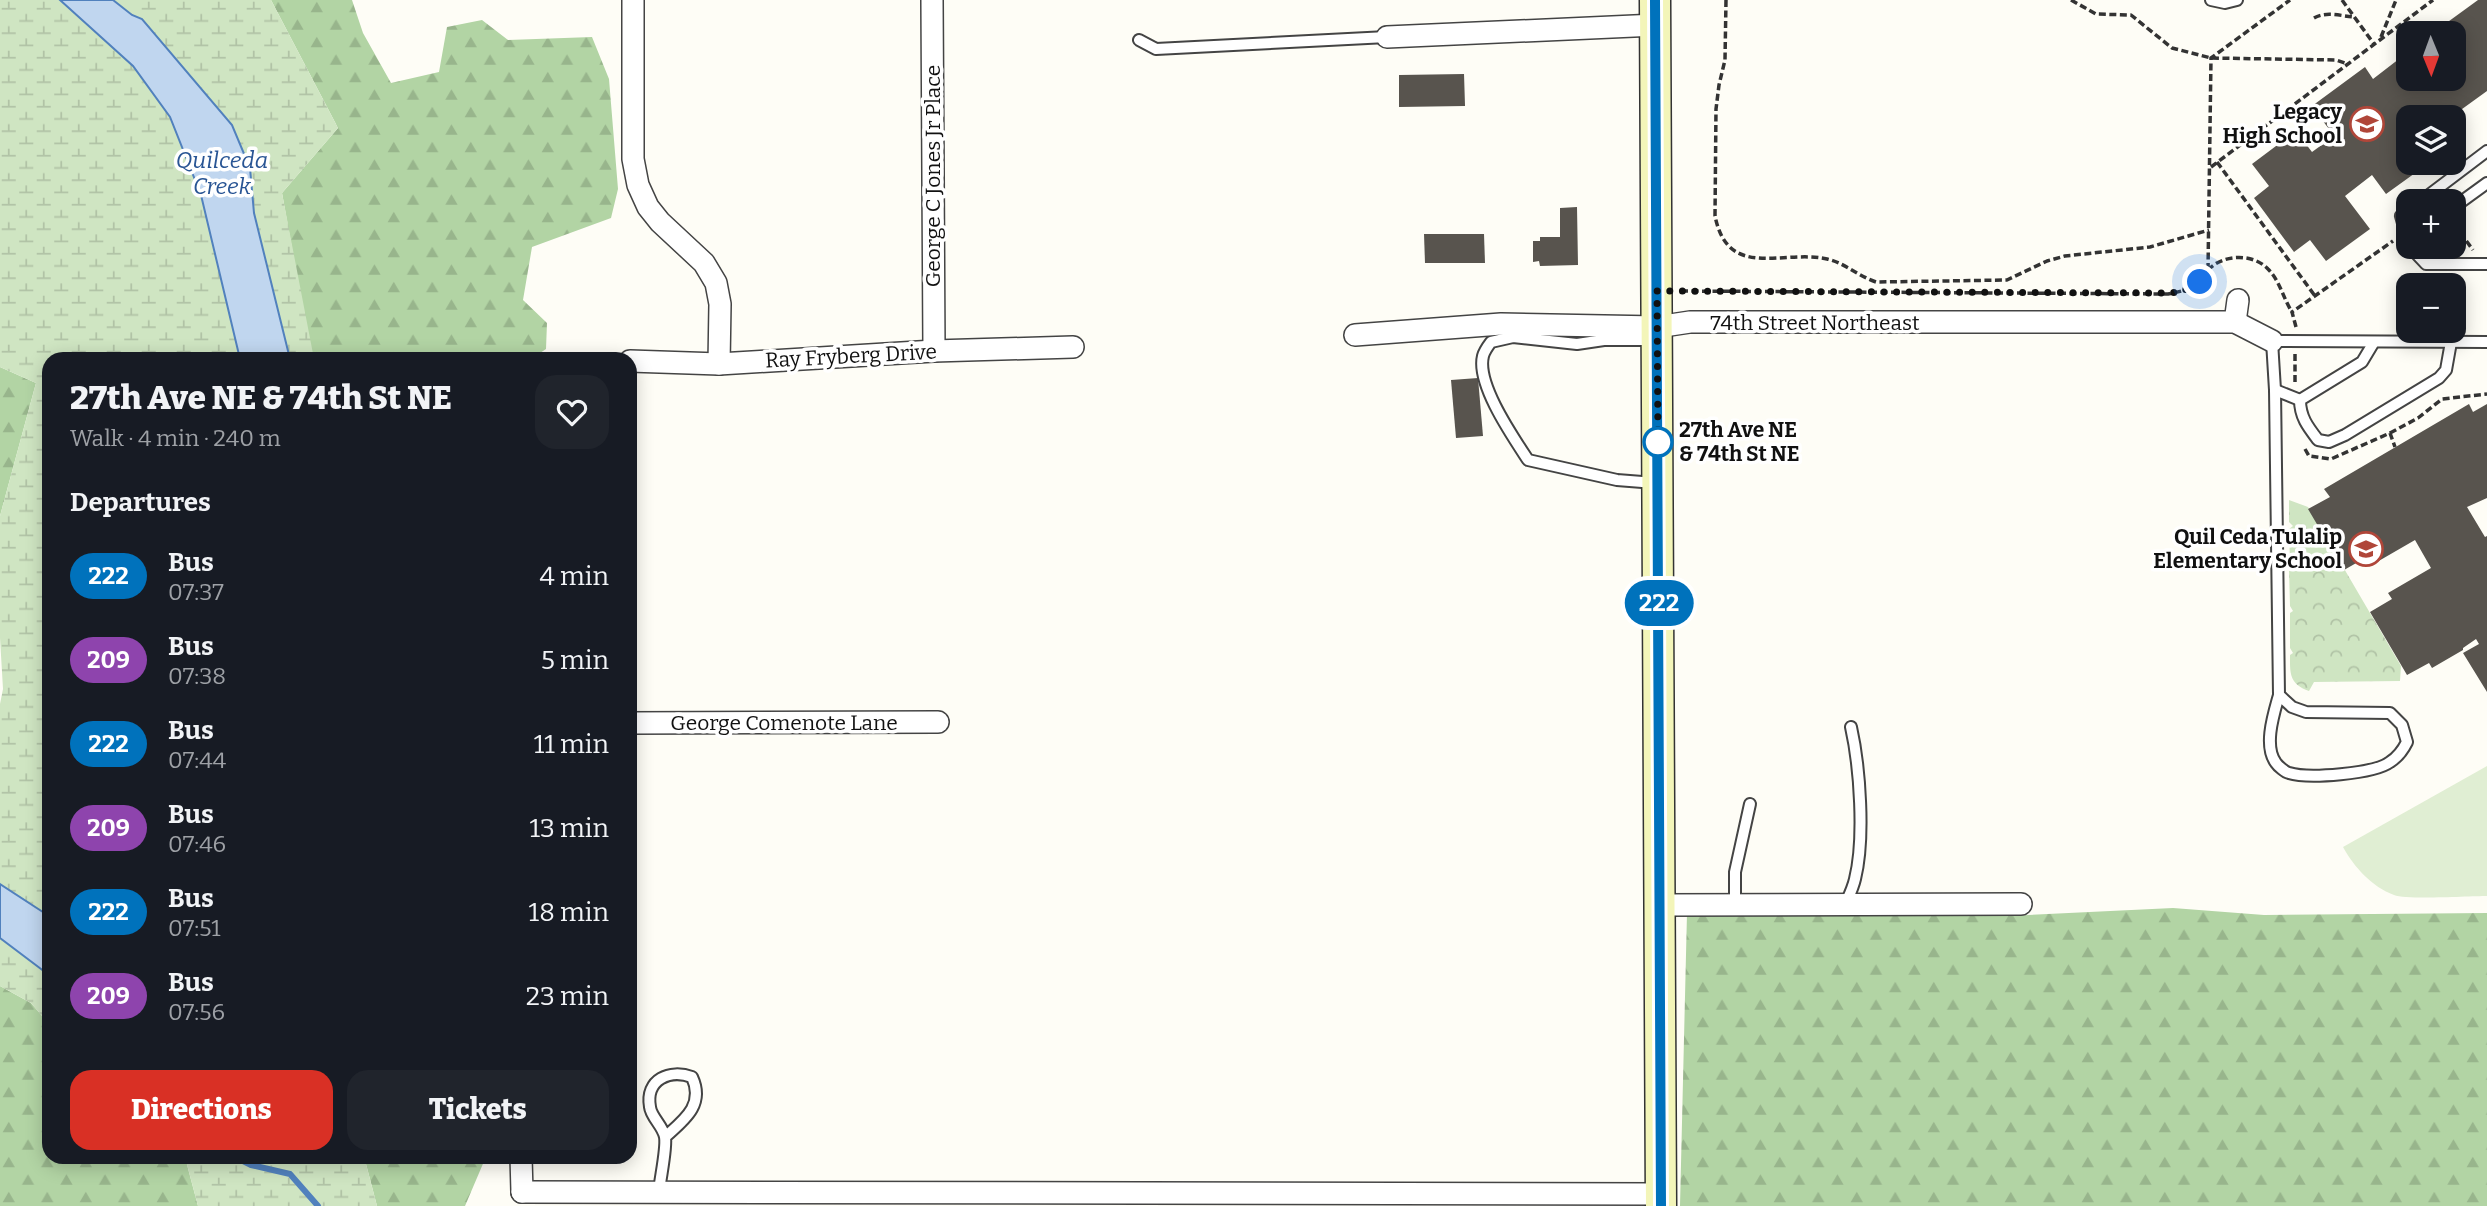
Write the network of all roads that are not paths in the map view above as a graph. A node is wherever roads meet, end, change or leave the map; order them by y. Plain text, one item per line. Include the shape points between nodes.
1 (633, 0) edge
2 (932, 0) edge
3 (2211, 0) edge
4 (2236, 0) edge
5 (1656, 13) edge
6 (1387, 37) joint
7 (1139, 40) dead end
8 (2487, 151) edge
9 (2487, 183) edge
10 (2437, 189) edge
11 (2466, 198) edge
12 (2421, 259) edge
13 (2487, 264) edge
14 (2238, 300) dead end
15 (2235, 322) junction
16 (1657, 334) junction
17 (1355, 335) dead end
18 (2272, 341) junction
19 (2375, 342) junction
20 (2396, 342) edge
21 (2466, 342) edge
22 (2487, 342) edge
23 (2451, 343) edge
24 (1073, 347) dead end
25 (934, 351) junction
26 (637, 361) edge
27 (719, 364) junction
28 (2275, 390) junction
29 (2300, 400) junction
30 (1658, 483) junction
31 (2279, 695) junction
32 (938, 722) dead end
33 (637, 723) edge
34 (1851, 727) dead end
35 (1750, 804) dead end
36 (2021, 904) dead end
37 (1660, 905) junction
38 (1735, 905) junction
39 (1846, 905) junction
40 (665, 1137) junction
41 (521, 1164) edge
42 (659, 1192) junction
43 (514, 1199) edge
44 (981, 1199) edge
45 (1661, 1200) edge

1 - 27 street via 633,159 638,185 660,222 704,263 716,283
2 - 25 street, George C Jones Jr Place
3 - 4 lane
5 - 6 street
5 - 16 street
6 - 7 lane via 1156,49
8 - 10 lane
9 - 11 lane
12 - 13 lane via 2426,264
14 - 15 street
15 - 16 street, 74th Street Northeast via 1690,322
15 - 18 street, 74th Street Northeast
16 - 17 street, 74th Street Northeast via 1501,324
16 - 30 street
16 - 30 lane via 1577,344 1506,337 1491,342 1483,358 1494,404 1528,460 1618,480
18 - 19 lane
18 - 28 lane
19 - 20 lane
19 - 29 lane via 2362,362
21 - 22 lane
23 - 29 lane via 2446,370 2439,378 2345,436 2329,442 2318,440 2305,424
24 - 25 street, Ray Fryberg Drive
25 - 27 street, Ray Fryberg Drive
26 - 27 street, Ray Fryberg Drive
28 - 29 lane
28 - 31 lane
30 - 37 street
31 - 31 lane via 2270,723 2270,744 2274,763 2287,773 2376,769 2390,763 2407,741 2402,725 2390,713 2306,712 2292,708
32 - 33 street, George Comenote Lane
34 - 39 lane via 1860,814 1855,881
35 - 38 lane via 1735,873
36 - 39 street
37 - 38 street
37 - 45 street
38 - 39 street
40 - 40 lane via 649,1109 650,1090 662,1076 679,1072 692,1077 697,1089 695,1104
40 - 42 lane
41 - 43 street
42 - 43 street
42 - 44 street
44 - 45 street

